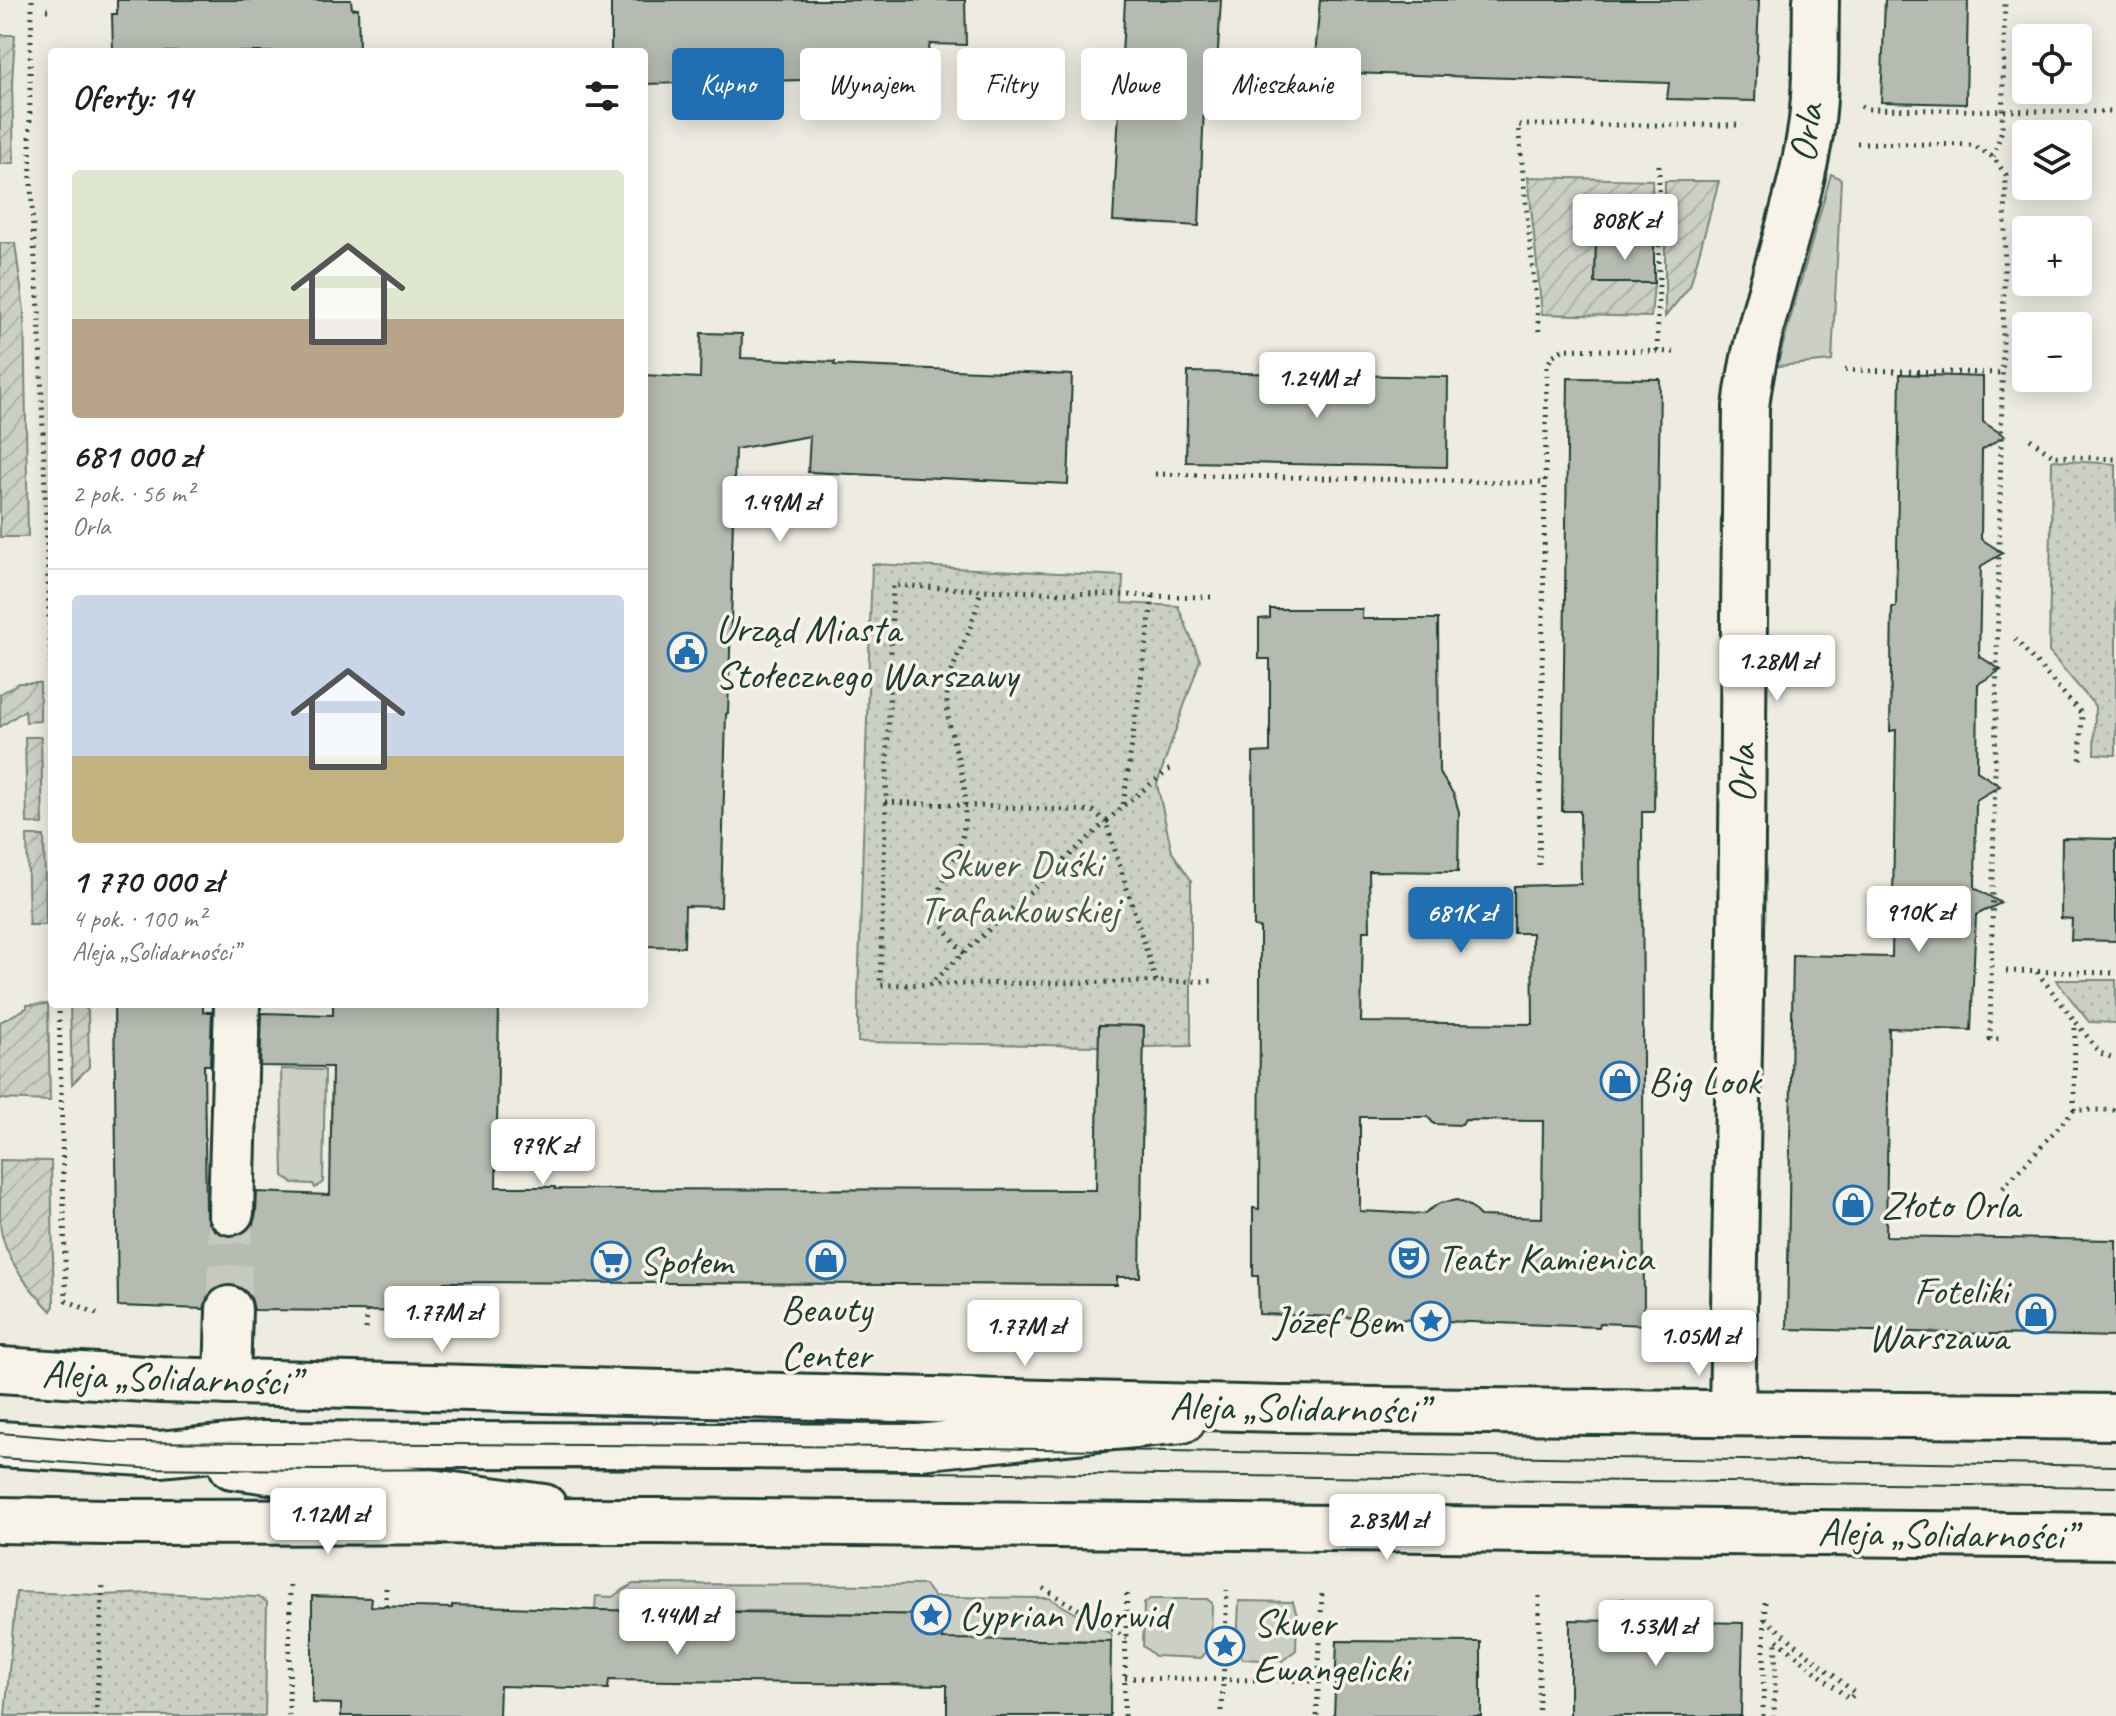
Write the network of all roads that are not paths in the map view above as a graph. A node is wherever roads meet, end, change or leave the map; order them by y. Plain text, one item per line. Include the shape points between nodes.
1 (1816, 0) edge
2 (237, 1008) edge
3 (231, 1212) tunnel mouth
4 (229, 1309) tunnel mouth
5 (0, 1370) edge
6 (227, 1382) junction
7 (1281, 1409) junction
8 (1732, 1412) junction
9 (2116, 1417) edge
10 (0, 1444) edge
11 (170, 1453) junction
12 (0, 1520) edge
13 (658, 1521) junction
14 (2116, 1536) edge

1 - 8 main road, Orla via 1811,126 1757,336 1746,407
2 - 3 main road
4 - 6 main road
5 - 6 main road, Aleja „Solidarności”
6 - 7 main road, Aleja „Solidarności”
7 - 8 main road, Aleja „Solidarności”
7 - 11 main road via 919,1447 262,1444
8 - 9 main road, Aleja „Solidarności”
10 - 11 main road
11 - 13 main road via 247,1469
12 - 13 main road, Aleja „Solidarności”
13 - 14 main road, Aleja „Solidarności”

